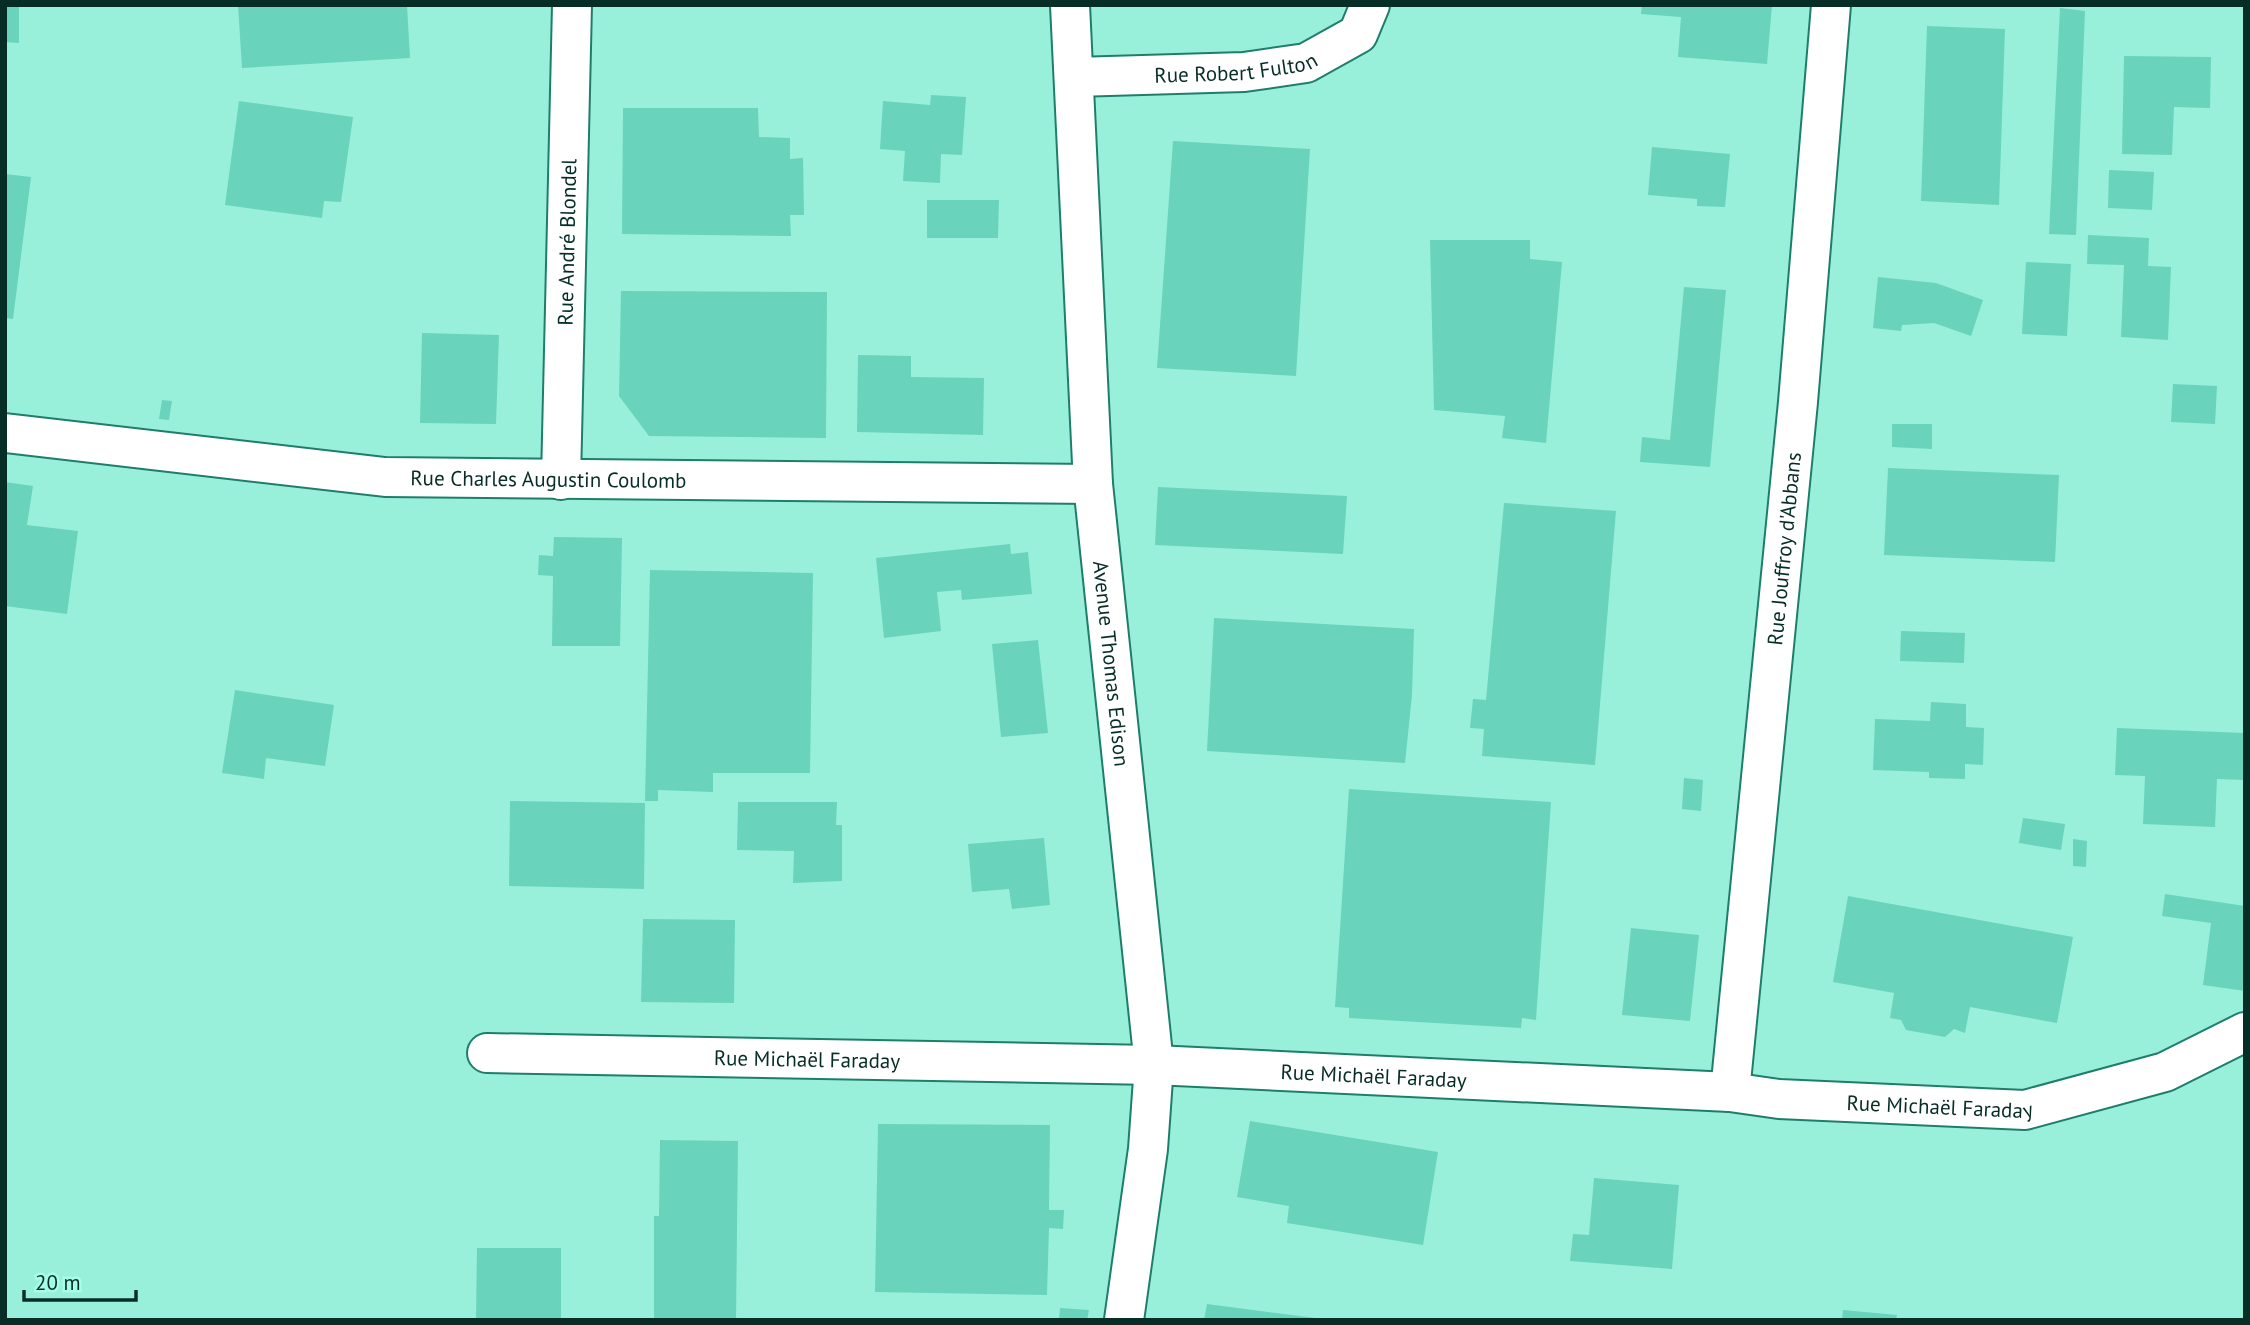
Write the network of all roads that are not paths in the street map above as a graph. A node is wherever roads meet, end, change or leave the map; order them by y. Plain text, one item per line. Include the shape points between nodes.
1 (572, 5) edge
2 (1070, 5) edge
3 (1370, 5) edge
4 (1830, 5) edge
5 (1075, 77) junction
6 (5, 433) edge
7 (561, 480) junction
8 (1093, 484) junction
9 (2245, 1032) edge
10 (487, 1053) dead end
11 (1154, 1065) junction
12 (1730, 1092) junction
13 (1124, 1320) edge

1 - 7 street, Rue André Blondel
2 - 5 street, Avenue Thomas Edison
3 - 5 street, Rue Robert Fulton via 1358,34 1306,63 1244,72
4 - 12 street, Rue Jouffroy d'Abbans via 1798,402
5 - 8 street, Avenue Thomas Edison
6 - 7 street, Rue Charles Augustin Coulomb via 385,477
7 - 8 street, Rue Charles Augustin Coulomb
8 - 11 street, Avenue Thomas Edison
9 - 12 street, Rue Michaël Faraday via 2165,1072 2025,1110 1779,1100
10 - 11 street, Rue Michaël Faraday
11 - 12 street, Rue Michaël Faraday
11 - 13 street, Avenue Thomas Edison via 1148,1149

